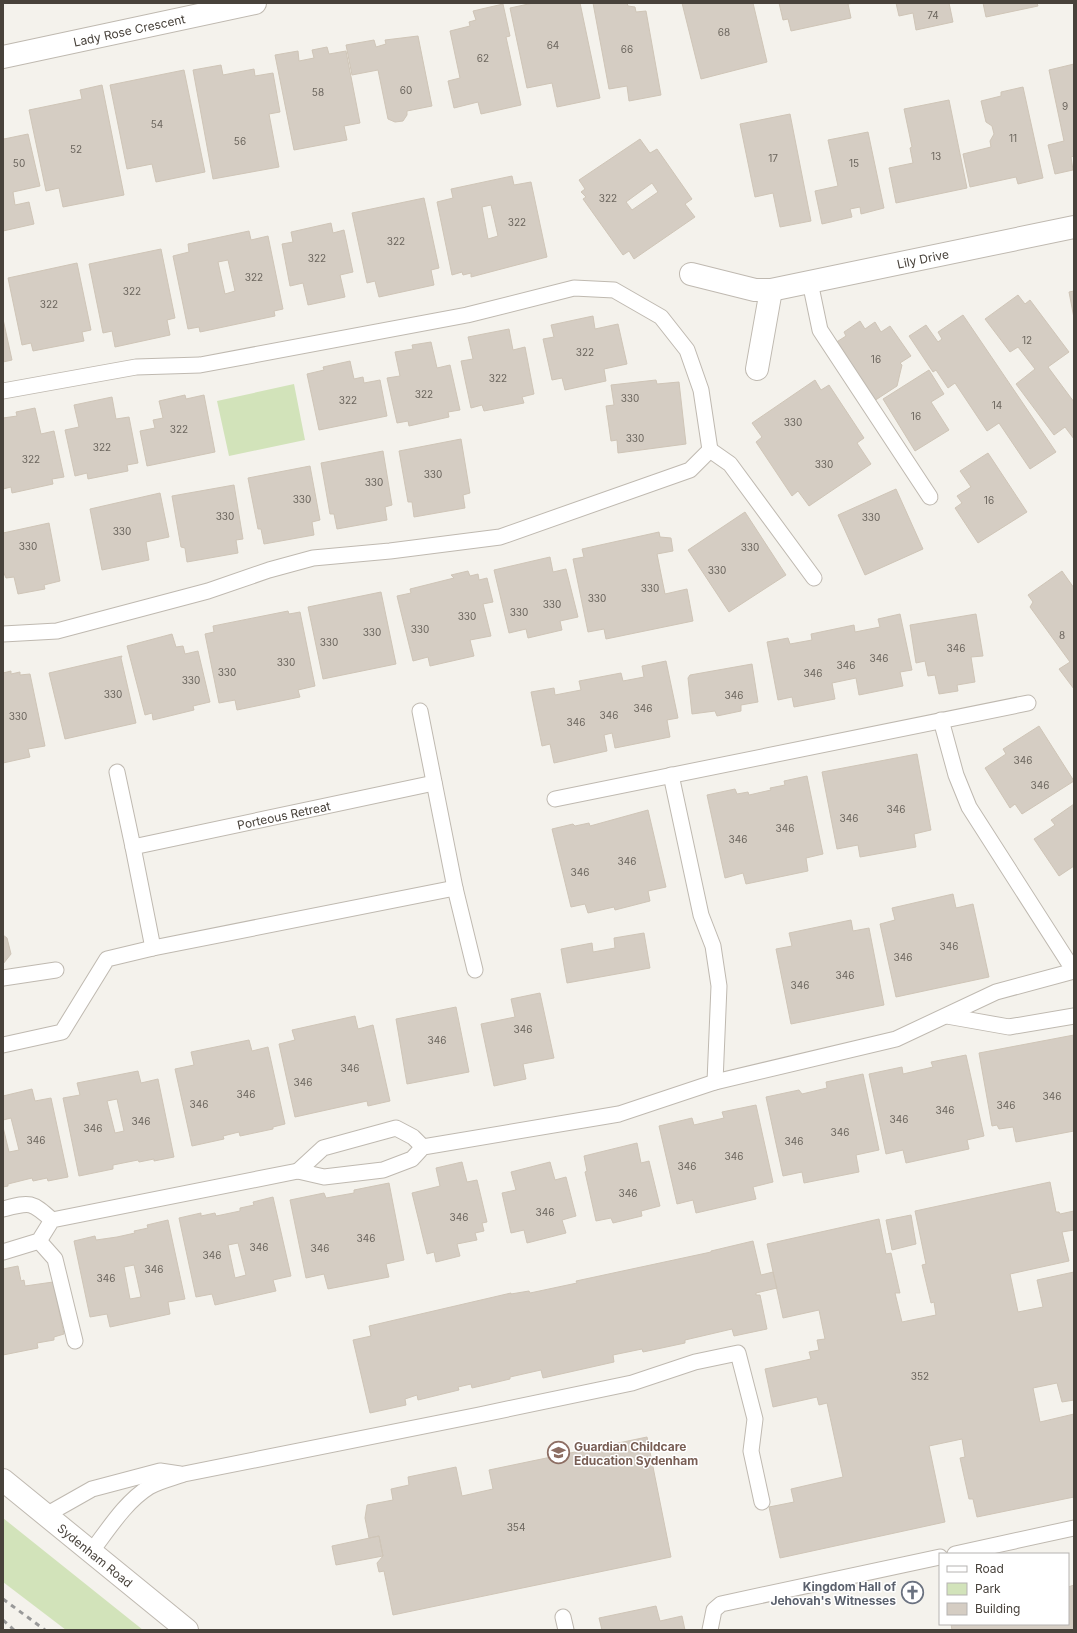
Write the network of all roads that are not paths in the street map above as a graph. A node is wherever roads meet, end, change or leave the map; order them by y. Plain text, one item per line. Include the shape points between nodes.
1 (255, 3) edge
2 (3, 57) edge
3 (1074, 227) edge
4 (690, 274) dead end
5 (810, 282) junction
6 (771, 290) junction
7 (756, 369) dead end
8 (3, 391) edge
9 (710, 450) junction
10 (930, 497) dead end
11 (814, 578) dead end
12 (3, 634) edge
13 (1028, 703) dead end
14 (420, 710) dead end
15 (941, 720) junction
16 (117, 772) dead end
17 (671, 775) junction
18 (434, 783) junction
19 (555, 798) dead end
20 (133, 847) junction
21 (456, 888) junction
22 (153, 948) junction
23 (56, 970) dead end
24 (475, 970) dead end
25 (1074, 971) edge
26 (3, 978) edge
27 (947, 1016) junction
28 (1074, 1016) edge
29 (3, 1045) edge
30 (715, 1082) junction
31 (423, 1147) junction
32 (298, 1171) junction
33 (3, 1209) edge
34 (52, 1220) junction
35 (39, 1241) junction
36 (3, 1252) edge
37 (75, 1341) dead end
38 (184, 1474) junction
39 (3, 1480) edge
40 (762, 1502) dead end
41 (46, 1516) junction
42 (1074, 1528) edge
43 (91, 1552) junction
44 (960, 1553) edge
45 (939, 1557) edge
46 (187, 1630) edge
47 (710, 1630) edge

1 - 2 street, Lady Rose Crescent
3 - 5 street, Lily Drive
4 - 6 street, Lily Drive via 755,290
5 - 6 street, Lily Drive
5 - 10 lane via 820,330
6 - 7 street
8 - 9 lane via 136,367 208,363 467,315 574,288 614,290 661,317 687,350 701,390
9 - 11 lane via 730,464
9 - 12 lane via 690,470 500,537 390,552 313,558 57,631
13 - 15 lane
14 - 18 lane
15 - 17 lane
15 - 25 lane via 956,775 969,807
16 - 20 lane
17 - 19 lane
17 - 30 lane via 701,915 713,946 719,986
18 - 20 lane, Porteous Retreat
18 - 21 lane
20 - 22 lane
21 - 22 lane
21 - 24 lane
22 - 29 lane via 107,959 62,1032
23 - 26 lane
25 - 27 lane via 996,992
27 - 28 lane via 1009,1027
27 - 30 lane via 896,1039
30 - 31 lane via 619,1114
31 - 32 lane via 412,1159 383,1170 324,1177
31 - 32 lane via 413,1137 396,1128 323,1148
32 - 34 lane
33 - 34 lane via 26,1203 37,1207
34 - 35 lane
35 - 36 lane
35 - 37 lane via 55,1259
38 - 40 lane via 632,1383 695,1362 738,1353 755,1419 750,1451
38 - 41 lane via 160,1471 98,1487
38 - 43 lane via 150,1486 136,1497
39 - 41 street, Sydenham Road
41 - 43 street, Sydenham Road
42 - 44 lane
43 - 46 street, Sydenham Road
45 - 47 lane via 721,1604 714,1610

